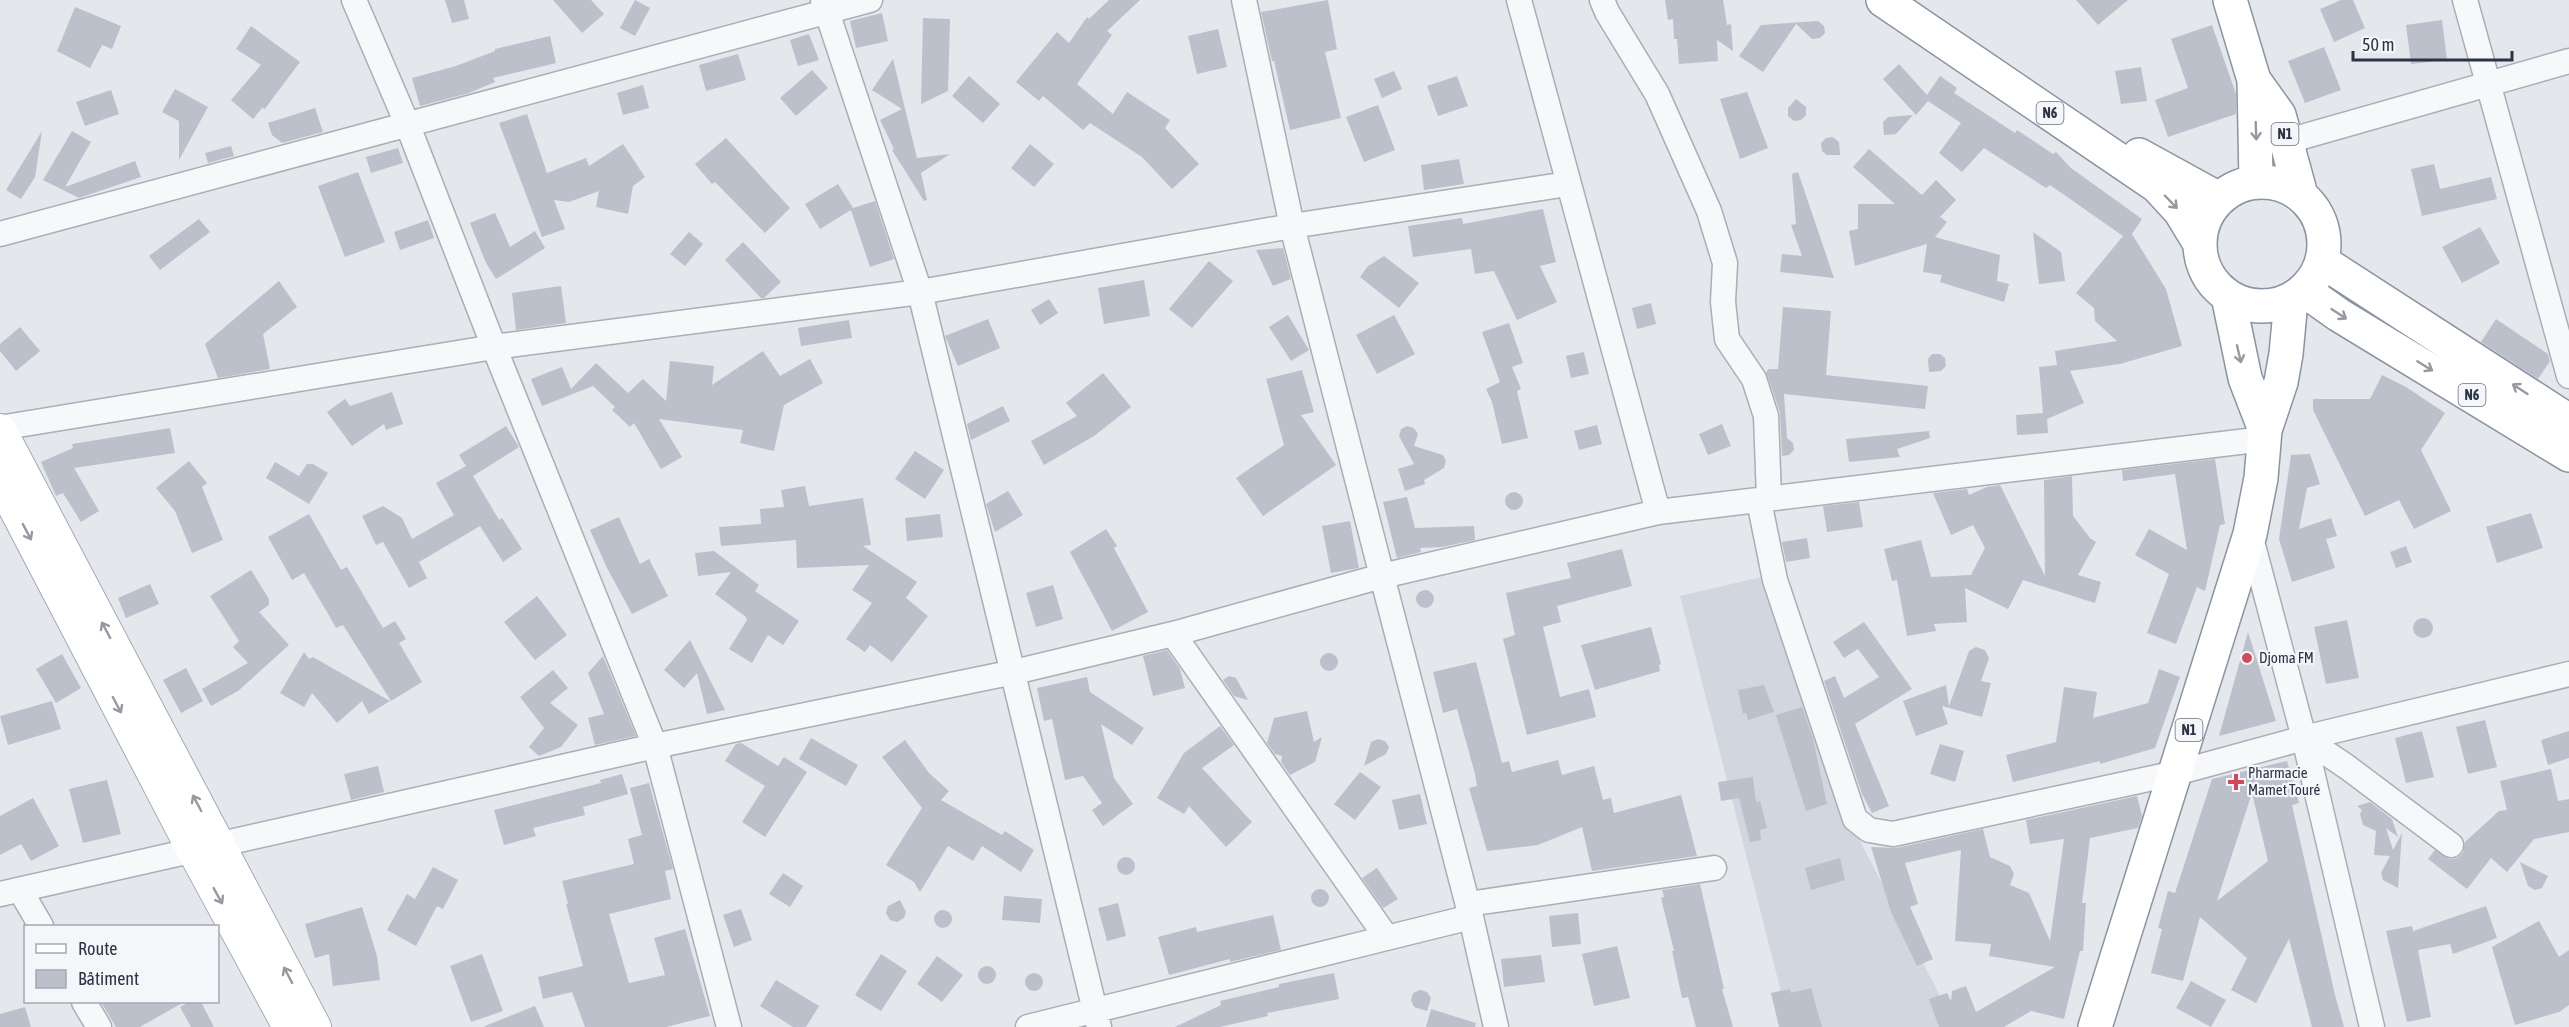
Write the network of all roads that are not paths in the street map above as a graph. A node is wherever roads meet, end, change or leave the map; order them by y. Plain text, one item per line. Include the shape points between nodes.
1 (354, 0) edge
2 (870, 0) edge
3 (1244, 0) edge
4 (1519, 0) edge
5 (1602, 0) edge
6 (1883, 0) edge
7 (1915, 0) edge
8 (2230, 0) edge
9 (2465, 0) edge
10 (825, 6) edge
11 (2569, 61) edge
12 (2254, 80) junction
13 (2486, 83) junction
14 (408, 126) junction
15 (2288, 141) junction
16 (2256, 182) junction
17 (1568, 184) junction
18 (2301, 195) junction
19 (2219, 199) junction
20 (1292, 225) junction
21 (0, 234) edge
22 (2200, 244) junction
23 (2323, 262) junction
24 (920, 291) junction
25 (2298, 295) junction
26 (2228, 296) junction
27 (494, 347) junction
28 (2569, 376) edge
29 (2569, 421) edge
30 (0, 429) edge
31 (2264, 434) junction
32 (2569, 455) edge
33 (0, 480) edge
34 (1763, 500) junction
35 (1658, 512) junction
36 (2250, 534) junction
37 (1382, 576) junction
38 (1173, 634) junction
39 (1014, 672) junction
40 (2569, 674) edge
41 (2304, 738) junction
42 (655, 746) junction
43 (2176, 773) junction
44 (2451, 845) dead end
45 (206, 847) junction
46 (1714, 868) dead end
47 (10, 892) edge
48 (1469, 911) junction
49 (39, 925) edge
50 (1387, 938) junction
51 (85, 1003) edge
52 (1096, 1018) edge
53 (99, 1027) edge
54 (290, 1027) edge
55 (315, 1027) edge
56 (729, 1027) edge
57 (1028, 1027) edge
58 (1496, 1027) edge
59 (2095, 1027) edge
60 (2372, 1027) edge

1 - 14 street
2 - 10 street
3 - 20 street
4 - 17 street
5 - 34 street via 1657,94 1709,211 1725,263 1723,302 1727,339 1754,380 1766,416
6 -> 22 highway, N6 via 2157,186 2180,211
7 - 19 highway, N6 via 2143,157
8 - 12 highway, N1
9 - 13 street
10 - 14 street
10 - 24 street
11 - 13 street
12 - 15 highway, N1 via 2279,115
12 -> 16 highway, N1
13 - 15 street
13 - 28 street
14 - 21 street
14 - 27 street
15 - 18 highway, N1
16 - 18 highway via 2287,187
16 - 19 highway
17 - 20 street
17 - 35 street
18 - 23 highway, N1 via 2317,214 2325,237
19 - 22 highway via 2202,228
20 - 24 street
20 - 37 street
22 - 26 highway via 2203,265
23 - 25 highway, N1
29 -> 23 highway, N6
24 - 27 street
24 - 39 street
25 - 26 highway via 2275,306 2261,307
25 - 31 highway, N1 via 2281,382
25 -> 32 highway, N6 via 2339,315
26 -> 31 highway, N1 via 2245,378
27 - 30 street
27 - 42 street
45 -> 30 main road
31 - 34 street
31 - 36 highway, N1 via 2261,478
33 -> 45 main road
34 - 35 street
34 - 43 street via 1775,580 1855,819 1869,830 1893,834
35 - 37 street
36 - 41 street
36 - 43 highway, N1
37 - 38 street
37 - 48 street
38 - 39 street
38 - 50 street
39 - 42 street
39 - 52 street
40 - 41 street
41 - 43 street
41 - 44 street
41 - 60 street
42 - 45 street
42 - 56 street
43 - 59 highway, N1
45 - 47 street
45 -> 54 main road
55 -> 45 main road
46 - 48 street
47 - 49 street
48 - 50 street
48 - 58 street
50 - 52 street
51 - 53 street
52 - 57 street

